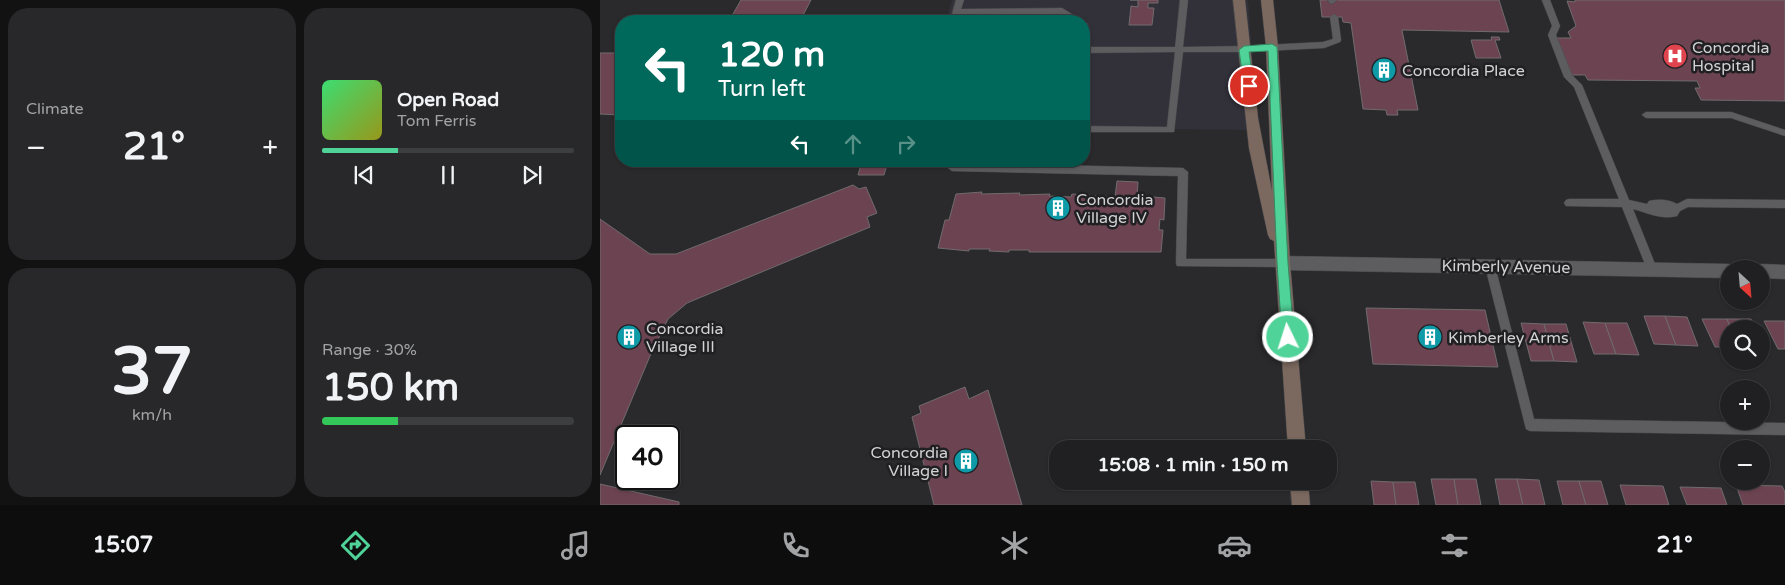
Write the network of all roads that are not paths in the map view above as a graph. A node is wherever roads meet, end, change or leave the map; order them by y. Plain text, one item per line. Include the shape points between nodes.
1 (960, 0) edge
2 (1184, 0) edge
3 (1239, 0) edge
4 (1267, 0) edge
5 (1546, 0) edge
6 (957, 12) junction
7 (956, 15) edge
8 (1069, 15) edge
9 (1334, 17) dead end
10 (1272, 47) junction
11 (1090, 50) edge
12 (1179, 50) junction
13 (1244, 50) junction
14 (1646, 115) dead end
15 (1090, 130) edge
16 (1785, 133) edge
17 (952, 167) edge
18 (1569, 203) dead end
19 (1624, 203) junction
20 (1785, 204) edge
21 (1282, 263) junction
22 (1490, 266) junction
23 (1652, 269) junction
24 (1720, 271) edge
25 (1770, 271) edge
26 (1785, 272) edge
27 (1785, 429) edge
28 (1296, 440) edge
29 (1300, 490) edge
30 (1301, 505) edge

1 - 6 lane
2 - 12 lane
3 - 13 street
4 - 10 street
5 - 19 lane via 1556,26 1552,35 1568,77 1578,85
6 - 7 lane
6 - 8 lane via 1062,11
9 - 10 lane via 1337,40 1324,45
10 - 13 lane
10 - 21 street
11 - 12 lane
12 - 13 lane
12 - 15 lane via 1172,130
13 - 21 street via 1264,196
14 - 16 lane via 1731,115
17 - 21 lane via 1184,172 1182,263
18 - 19 lane
19 - 20 lane via 1649,208 1656,213 1674,213 1676,208 1687,203
19 - 23 lane
21 - 22 street, Kimberly Avenue
21 - 28 street
22 - 23 street, Kimberly Avenue
22 - 27 lane via 1530,425
23 - 24 street, Kimberly Avenue
25 - 26 street
29 - 30 street

